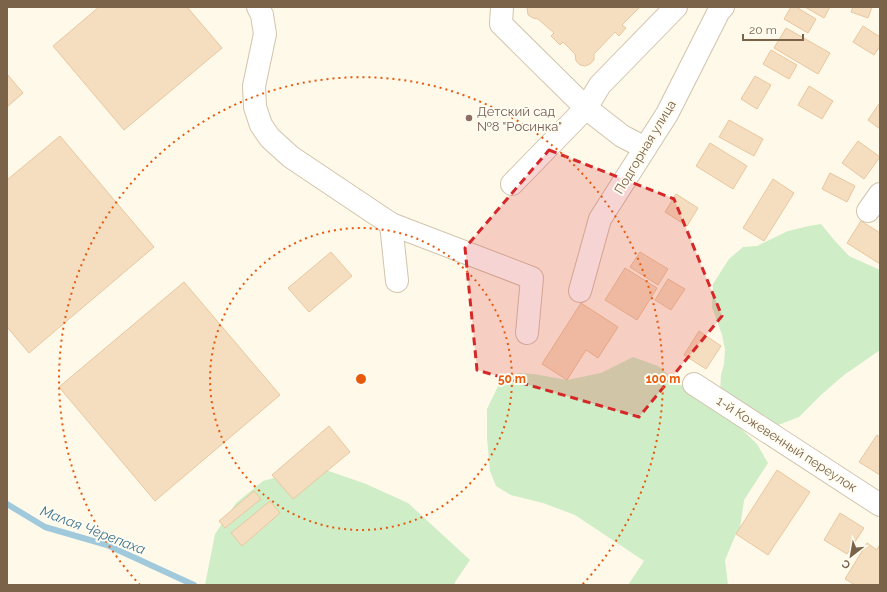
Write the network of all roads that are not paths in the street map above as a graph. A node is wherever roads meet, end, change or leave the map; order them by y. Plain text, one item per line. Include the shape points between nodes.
1 (258, 7) edge
2 (502, 7) edge
3 (676, 7) edge
4 (723, 7) edge
5 (586, 108) junction
6 (645, 148) junction
7 (512, 184) dead end
8 (391, 224) junction
9 (397, 281) dead end
10 (580, 291) dead end
11 (527, 333) dead end
12 (694, 384) dead end
13 (880, 504) edge

1 - 8 street via 265,34 254,86 255,107 261,125 270,138 291,157
2 - 5 street via 501,24
3 - 5 street via 600,85
4 - 6 street, Подгорная улица via 667,114
5 - 6 street via 622,136
5 - 7 street
6 - 10 street, Подгорная улица via 600,219
8 - 9 street
8 - 11 street via 532,278
12 - 13 street, 1-й Кожевенный переулок

